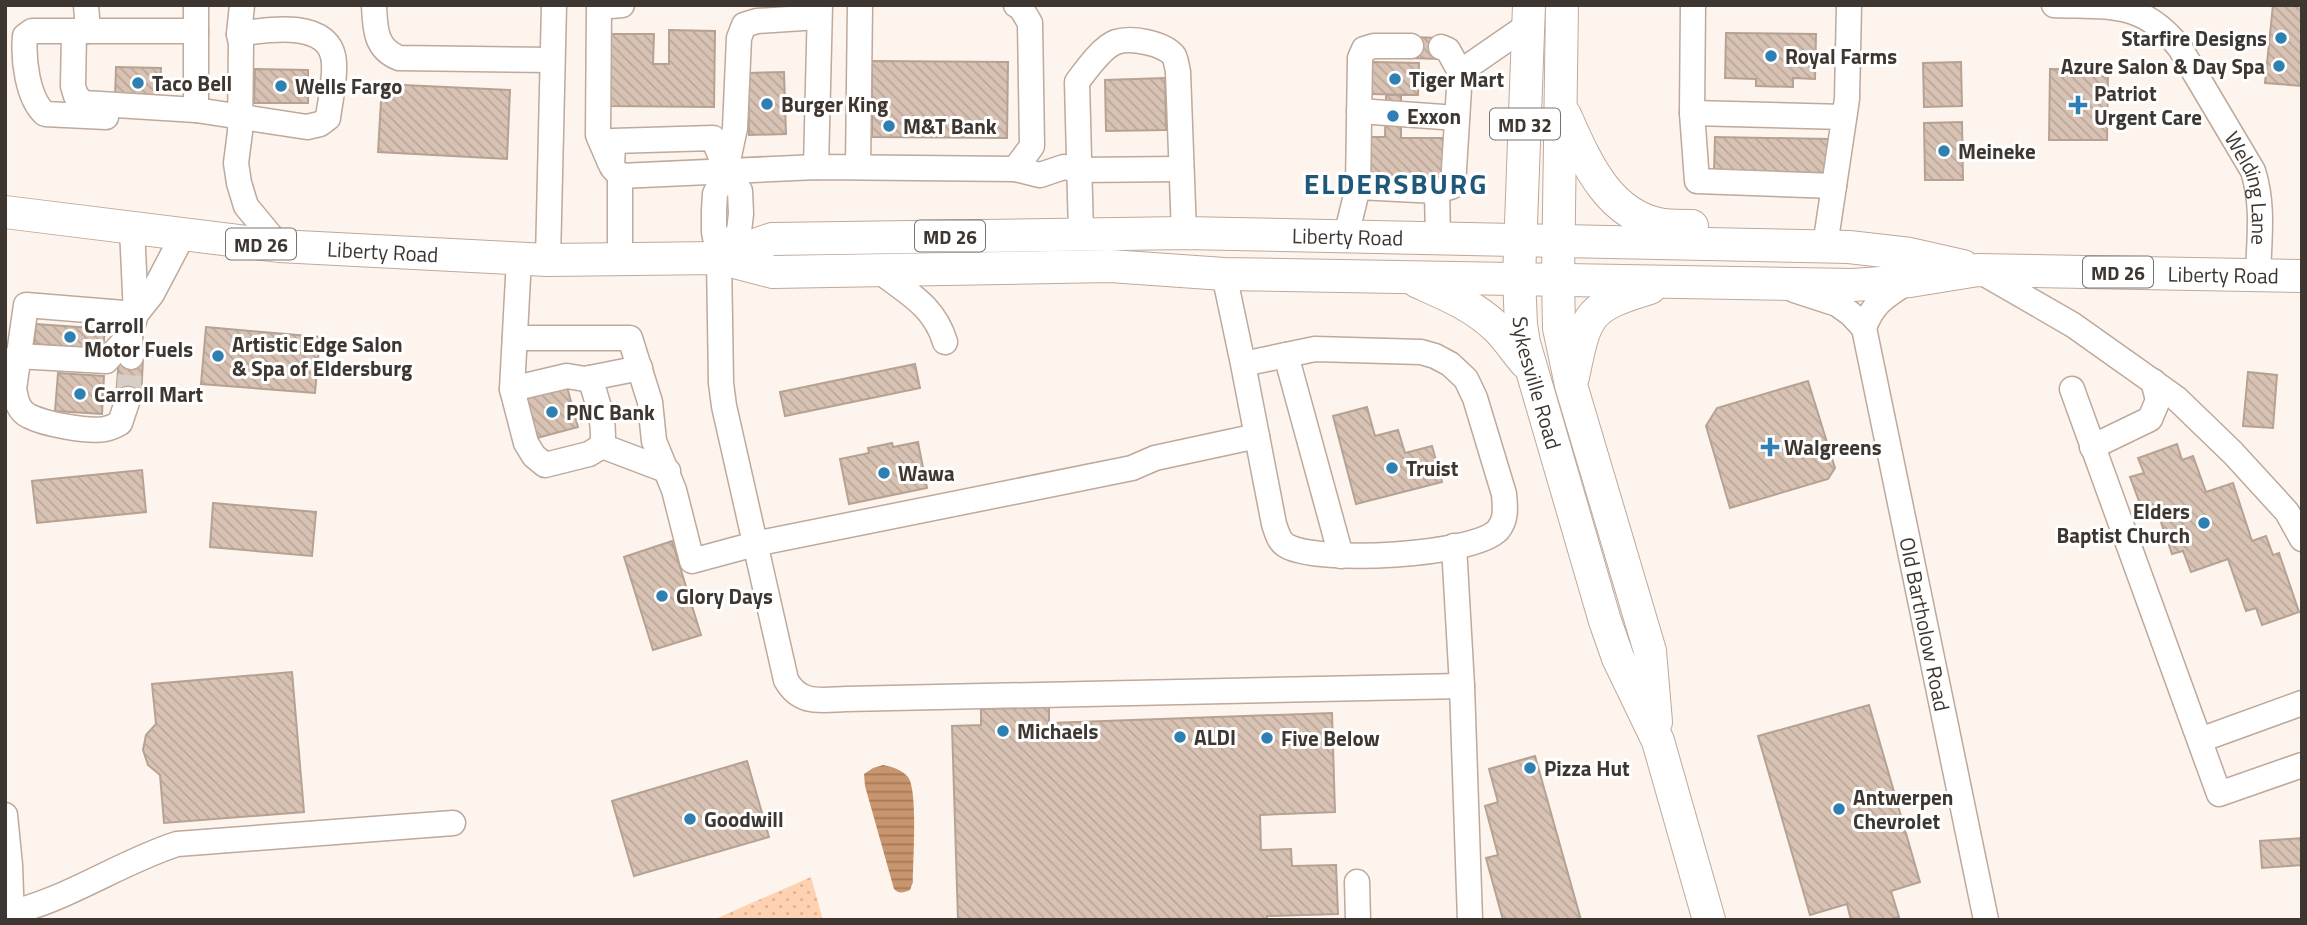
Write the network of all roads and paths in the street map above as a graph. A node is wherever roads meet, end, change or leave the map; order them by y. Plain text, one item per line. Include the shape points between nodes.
1 (86, 5) edge
2 (196, 5) edge
3 (242, 5) edge
4 (374, 5) edge
5 (554, 5) edge
6 (622, 5) edge
7 (860, 5) edge
8 (1016, 5) edge
9 (1562, 5) edge
10 (1693, 5) edge
11 (1849, 5) edge
12 (2054, 5) edge
13 (820, 11) edge
14 (1528, 15) edge
15 (81, 31) junction
16 (196, 31) junction
17 (239, 34) junction
18 (1410, 46) dead end
19 (1441, 47) dead end
20 (552, 60) junction
21 (1460, 72) junction
22 (1561, 104) junction
23 (196, 110) junction
24 (1359, 111) junction
25 (1692, 113) junction
26 (1844, 117) junction
27 (1457, 118) junction
28 (240, 125) junction
29 (816, 167) junction
30 (858, 167) junction
31 (1015, 169) junction
32 (1181, 169) junction
33 (726, 170) junction
34 (1079, 170) junction
35 (616, 172) junction
36 (1834, 186) junction
37 (1358, 187) junction
38 (1437, 191) junction
39 (5, 212) edge
40 (132, 229) junction
41 (1184, 233) junction
42 (1081, 234) junction
43 (183, 235) junction
44 (1346, 236) junction
45 (1438, 238) junction
46 (1521, 239) junction
47 (1558, 240) junction
48 (1774, 244) junction
49 (279, 246) junction
50 (1825, 246) junction
51 (719, 258) junction
52 (620, 259) junction
53 (533, 260) junction
54 (878, 270) junction
55 (1978, 270) junction
56 (1224, 274) junction
57 (2258, 275) junction
58 (1404, 276) junction
59 (2302, 276) edge
60 (1519, 278) junction
61 (1558, 279) junction
62 (1674, 281) junction
63 (1910, 281) junction
64 (1777, 283) junction
65 (1864, 328) junction
66 (133, 335) junction
67 (515, 338) junction
68 (945, 342) dead end
69 (1286, 355) junction
70 (17, 356) junction
71 (1244, 364) junction
72 (1529, 367) junction
73 (640, 368) junction
74 (590, 378) junction
75 (2153, 381) junction
76 (1571, 385) junction
77 (10, 389) edge
78 (512, 389) junction
79 (2071, 389) dead end
80 (128, 399) tunnel mouth
81 (1257, 436) junction
82 (602, 446) junction
83 (2092, 447) junction
84 (668, 471) junction
85 (2302, 539) edge
86 (755, 544) junction
87 (1454, 547) junction
88 (1341, 556) junction
89 (1462, 686) junction
90 (2302, 703) edge
91 (2200, 740) junction
92 (1658, 741) junction
93 (2302, 765) edge
94 (5, 815) edge
95 (453, 823) dead end
96 (1357, 882) dead end
97 (10, 916) edge
98 (1358, 920) edge
99 (1470, 920) edge
100 (1709, 920) edge
101 (1986, 920) edge

1 - 15 street
2 - 16 street
3 - 17 street
4 - 20 street via 380,43 388,54 399,58
5 - 20 street
6 - 35 street via 598,7 598,135
7 - 30 street
8 - 31 street via 1030,23 1032,146
9 - 22 main road, Sykesville Road / MD 32
10 - 25 street
11 - 26 street
12 - 57 street, Welding Lane via 2138,13 2153,20 2180,48 2259,188
13 - 29 street
13 - 33 street via 744,25 739,38 735,128
14 - 21 street
14 - 46 main road, Sykesville Road / MD 32
15 - 16 street
15 - 23 street via 73,86 84,103
15 - 23 street via 32,31 25,36 29,85 40,110 50,115 171,118
16 - 23 street
17 - 28 street
17 - 28 street via 275,30 317,34 329,44 334,62 328,118 320,124
18 - 24 street via 1364,49
19 - 21 street via 1448,50
20 - 53 street
21 - 27 street
22 - 47 main road, Sykesville Road / MD 32
22 - 48 main road via 1590,170 1621,205 1662,225 1732,229
23 - 28 street
24 - 27 street
24 - 37 street
25 - 26 street
25 - 36 street via 1697,181
26 - 36 street
27 - 38 street via 1453,186
28 - 49 street via 236,163 246,205
29 - 30 street
29 - 33 street
30 - 31 street
31 - 34 street via 1040,175 1064,167
32 - 34 street
32 - 34 street via 1174,56 1159,44 1139,41 1116,42 1097,56 1077,82
32 - 41 street
33 - 35 street
33 - 35 street via 713,138 613,141
33 - 51 street via 740,191 741,214 738,230
34 - 42 street
35 - 52 street
36 - 50 street
37 - 38 street
37 - 44 street
38 - 45 street
39 - 40 main road, Liberty Road / MD 26
40 - 43 main road, Liberty Road / MD 26
40 - 66 street
41 - 42 main road, Liberty Road / MD 26
41 - 44 main road, Liberty Road / MD 26
42 - 51 main road, Liberty Road / MD 26 via 772,239
43 - 49 main road, Liberty Road / MD 26
43 - 66 street
44 - 45 main road, Liberty Road / MD 26
45 - 46 main road, Liberty Road / MD 26
46 - 47 main road, Liberty Road / MD 26
46 - 60 main road, Sykesville Road / MD 32
47 - 48 main road, Liberty Road / MD 26
47 - 61 main road, Sykesville Road / MD 32
48 - 50 main road, Liberty Road / MD 26
49 - 53 main road, Liberty Road / MD 26
50 - 55 main road, Liberty Road / MD 26 via 1910,254
51 - 52 main road, Liberty Road / MD 26
51 - 54 main road, Liberty Road / MD 26 via 773,272
51 - 86 street via 721,383
52 - 53 main road, Liberty Road / MD 26
53 - 67 street
54 - 56 main road, Liberty Road / MD 26 via 1110,266
54 - 68 street via 930,312
55 - 57 main road, Liberty Road / MD 26
55 - 63 main road, Liberty Road / MD 26
55 - 75 street via 2073,325
56 - 58 main road, Liberty Road / MD 26
56 - 71 street
57 - 59 main road, Liberty Road / MD 26
58 - 60 main road, Liberty Road / MD 26
58 - 72 main road via 1478,313
60 - 61 main road, Liberty Road / MD 26
60 - 72 main road, Sykesville Road / MD 32
61 - 62 main road, Liberty Road / MD 26
61 - 76 main road, Sykesville Road / MD 32 via 1559,328
62 - 64 main road, Liberty Road / MD 26
62 - 76 main road via 1624,296 1591,315
63 - 64 main road, Liberty Road / MD 26
63 - 65 street via 1880,300
64 - 65 street via 1837,304
65 - 101 street, Old Bartholow Road
66 - 70 street via 106,361
66 - 70 street via 26,305
67 - 73 street via 630,338
67 - 78 street
69 - 71 street
69 - 87 street via 1315,349 1421,352 1450,364 1465,379 1475,398 1505,510 1497,531
69 - 88 street
70 - 77 street
71 - 81 street
72 - 92 main road, Sykesville Road / MD 32 via 1618,658
73 - 74 street
73 - 84 street via 654,441
74 - 78 street via 567,376
74 - 82 street via 601,415
75 - 83 street via 2158,400 2150,419
75 - 85 street via 2233,453 2287,512
76 - 92 main road, Sykesville Road / MD 32 via 1650,651
77 - 80 street via 27,416 91,429 120,423
78 - 82 street via 526,443 545,465
79 - 83 street
81 - 86 street via 1155,458 1132,468
81 - 88 street via 1278,538 1299,551
82 - 84 street
83 - 91 street
84 - 86 street via 692,561
86 - 89 street via 786,680 791,690 810,700
87 - 88 street via 1375,557
87 - 89 street
89 - 99 street
90 - 91 street
91 - 93 street via 2219,794
92 - 100 main road, Sykesville Road / MD 32
94 - 97 street
95 - 97 street via 177,844
96 - 98 street

